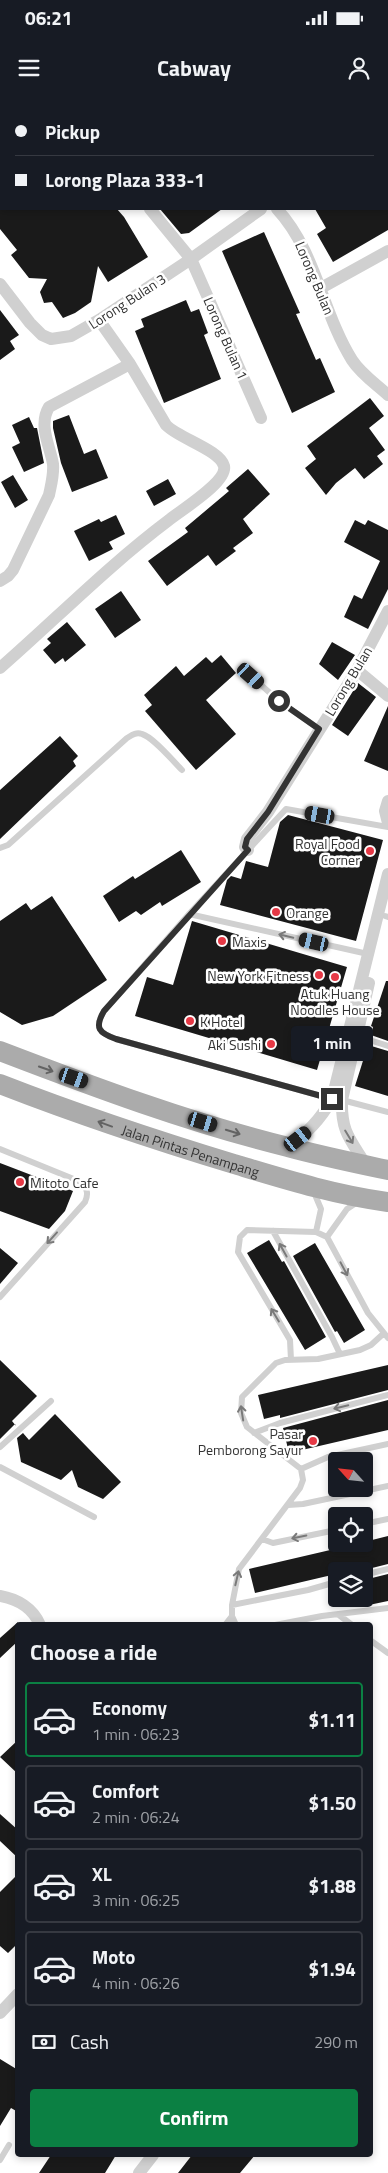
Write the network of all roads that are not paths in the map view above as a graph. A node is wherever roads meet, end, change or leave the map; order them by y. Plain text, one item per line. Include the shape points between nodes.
1 (151, 210) edge
2 (259, 210) edge
3 (278, 210) edge
4 (388, 251) edge
5 (192, 259) junction
6 (0, 284) edge
7 (321, 288) junction
8 (99, 320) junction
9 (130, 364) junction
10 (388, 395) edge
11 (261, 418) dead end
12 (0, 581) edge
13 (388, 611) edge
14 (0, 668) edge
15 (357, 670) junction
16 (251, 676) dead end
17 (388, 696) edge
18 (319, 729) junction
19 (182, 770) dead end
20 (388, 801) edge
21 (388, 822) edge
22 (388, 827) edge
23 (0, 848) edge
24 (248, 850) junction
25 (388, 874) edge
26 (388, 902) edge
27 (189, 914) junction
28 (386, 917) edge
29 (368, 954) junction
30 (357, 1036) junction
31 (388, 1046) edge
32 (0, 1051) edge
33 (0, 1084) edge
34 (337, 1099) junction
35 (388, 1112) edge
36 (288, 1147) junction
37 (0, 1149) edge
38 (366, 1165) junction
39 (388, 1170) edge
40 (311, 1186) junction
41 (365, 1198) junction
42 (388, 1202) edge
43 (273, 1231) junction
44 (316, 1232) junction
45 (327, 1237) junction
46 (0, 1297) edge
47 (386, 1336) edge
48 (340, 1354) junction
49 (291, 1360) junction
50 (388, 1395) edge
51 (51, 1402) dead end
52 (254, 1433) junction
53 (388, 1444) edge
54 (0, 1447) edge
55 (0, 1467) edge
56 (301, 1469) junction
57 (388, 1486) edge
58 (288, 1505) junction
59 (94, 1517) dead end
60 (388, 1519) edge
61 (373, 1522) edge
62 (328, 1532) edge
63 (262, 1539) junction
64 (388, 1569) edge
65 (373, 1573) edge
66 (328, 1584) edge
67 (0, 1596) edge
68 (232, 1605) junction
69 (388, 1608) edge
70 (339, 1615) junction
71 (232, 1616) junction
72 (38, 1622) edge
73 (227, 1622) edge
74 (235, 1622) edge
75 (291, 1622) edge
76 (348, 1622) edge
77 (373, 1642) edge
78 (388, 1653) edge
79 (15, 1997) edge
80 (0, 2012) edge
81 (9, 2145) dead end
82 (151, 2157) edge
83 (0, 2160) edge
84 (139, 2173) edge

1 - 5 street, Lorong Bulan 1
2 - 5 street, Lorong Bulan 3
3 - 7 street, Lorong Bulan via 294,230
4 - 7 street
5 - 8 street, Lorong Bulan 3
5 - 11 street, Lorong Bulan 1
6 - 8 street, Lorong Bulan 3 via 30,323 42,335 52,339 71,336
7 - 10 street, Lorong Bulan via 354,362
8 - 9 street
9 - 12 street via 49,408 45,414 45,431 53,466 52,485 12,570
9 - 14 street via 172,432 221,459 224,472 216,484 149,535
13 - 15 street, Lorong Bulan
15 - 17 street
15 - 18 street, Lorong Bulan
16 - 18 lane via 279,701
18 - 24 street, Lorong Bulan via 268,812 247,839 245,847
19 - 23 lane via 150,738 136,733 8,845
20 - 21 street via 385,812
22 - 24 lane via 286,808
24 - 27 lane
25 - 29 street
26 - 28 street
29 -> 27 lane
27 - 34 lane via 104,1011 98,1024 100,1030 116,1039
28 - 30 street
29 - 34 street
30 - 31 lane
30 - 34 street
32 -> 36 main road via 149,1105
40 -> 33 main road, Jalan Pintas Penampang via 119,1129
34 - 35 lane
34 - 36 street via 314,1126
34 -> 38 street via 344,1130
36 - 38 main road
37 -> 46 lane via 81,1182 88,1195
38 - 39 main road
40 - 41 main road, Jalan Pintas Penampang
40 - 44 lane via 321,1209
41 - 42 main road, Jalan Pintas Penampang
41 - 45 lane via 347,1209
43 - 44 lane
48 -> 43 lane
49 -> 43 lane via 290,1340 238,1252 240,1237 247,1230
44 - 45 lane
45 -> 47 lane via 368,1313
47 - 48 lane via 371,1345
48 - 49 lane
52 -> 49 lane via 242,1420 242,1397 276,1363
50 -> 52 lane via 280,1423
51 - 54 lane
52 - 56 lane
53 - 56 lane via 328,1457
55 - 59 lane
56 - 58 lane via 303,1480
57 - 58 lane
58 - 63 lane
60 - 61 lane
62 -> 63 lane via 273,1543
68 -> 63 lane via 239,1569
64 - 65 lane
66 - 68 lane
67 - 72 street via 18,1601
68 - 71 lane
69 - 70 lane
70 - 75 lane
70 - 76 lane
71 - 73 lane
71 - 74 lane
77 - 78 lane
79 - 80 street
81 - 83 lane
82 - 84 street

